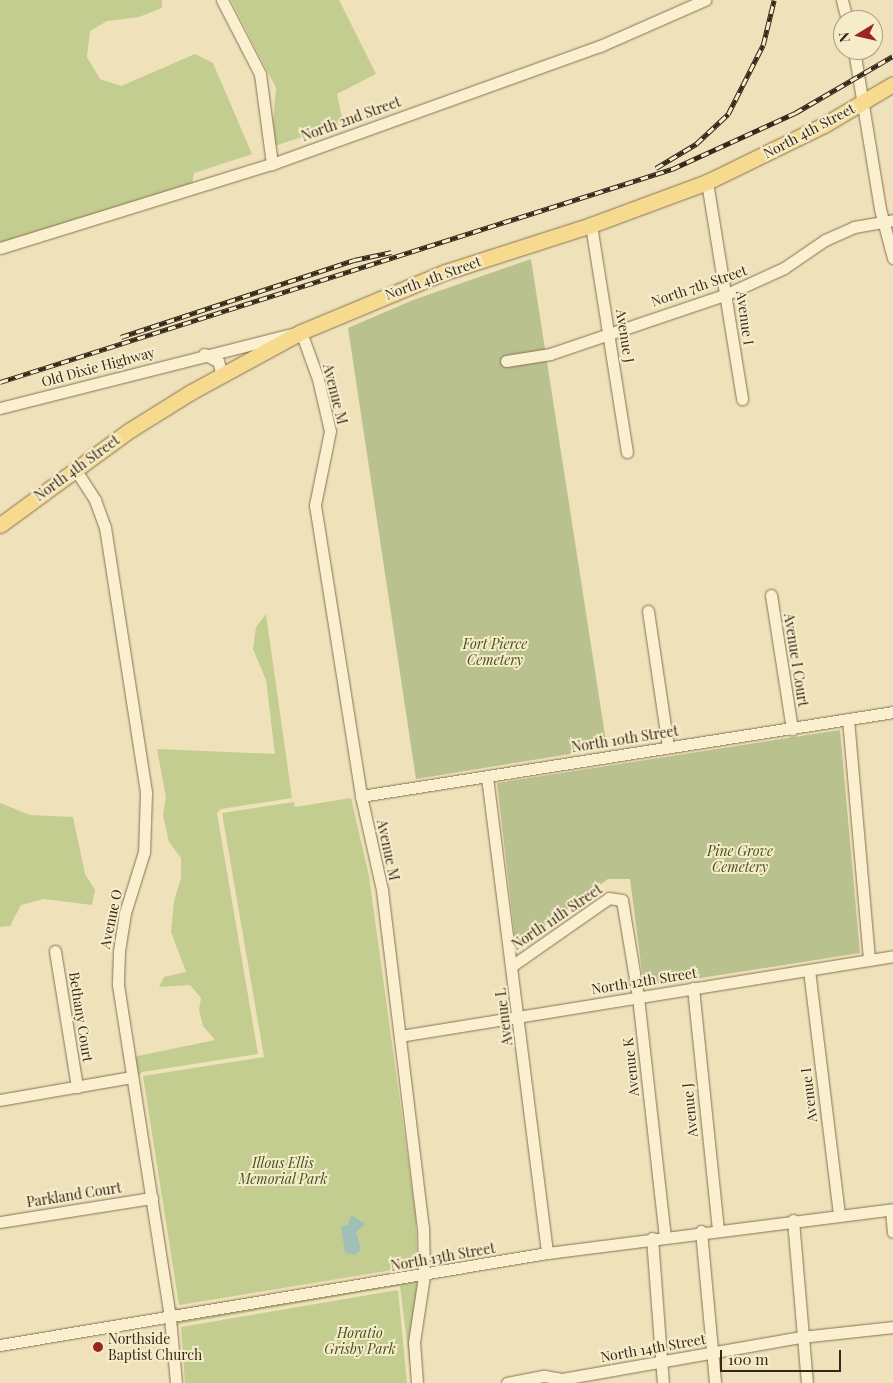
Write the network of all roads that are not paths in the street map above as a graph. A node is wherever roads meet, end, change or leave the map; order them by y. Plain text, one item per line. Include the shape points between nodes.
1 (222, 0) edge
2 (705, 0) edge
3 (856, 60) edge
4 (893, 84) edge
5 (863, 102) junction
6 (272, 164) junction
7 (707, 182) junction
8 (889, 221) edge
9 (591, 225) junction
10 (0, 248) edge
11 (893, 258) edge
12 (727, 294) junction
13 (301, 332) junction
14 (610, 332) junction
15 (203, 354) junction
16 (506, 362) dead end
17 (222, 375) junction
18 (742, 399) dead end
19 (0, 408) edge
20 (627, 452) dead end
21 (75, 469) junction
22 (0, 525) edge
23 (771, 595) dead end
24 (648, 611) dead end
25 (893, 712) edge
26 (848, 719) junction
27 (792, 729) junction
28 (668, 747) junction
29 (487, 777) junction
30 (361, 796) junction
31 (618, 897) joint
32 (55, 952) dead end
33 (893, 956) edge
34 (869, 960) junction
35 (513, 964) junction
36 (809, 970) junction
37 (693, 988) junction
38 (638, 997) junction
39 (518, 1017) junction
40 (400, 1036) junction
41 (132, 1077) junction
42 (77, 1087) junction
43 (0, 1100) edge
44 (152, 1198) junction
45 (892, 1209) edge
46 (839, 1215) junction
47 (793, 1220) junction
48 (0, 1222) edge
49 (718, 1229) junction
50 (701, 1232) junction
51 (893, 1232) edge
52 (665, 1236) junction
53 (652, 1238) junction
54 (547, 1253) junction
55 (424, 1276) junction
56 (170, 1318) junction
57 (893, 1326) edge
58 (801, 1337) junction
59 (0, 1345) edge
60 (713, 1352) junction
61 (662, 1362) junction
62 (176, 1383) edge
63 (417, 1383) edge
64 (507, 1383) edge
65 (663, 1383) edge
66 (716, 1383) edge
67 (806, 1383) edge

1 - 6 street via 260,74
2 - 6 street, North 2nd Street via 600,46
3 - 5 street
4 - 5 main road, North 4th Street
5 - 7 main road, North 4th Street via 794,141
5 - 8 street
6 - 10 street, North 2nd Street
7 - 9 main road, North 4th Street
7 - 12 street, Avenue I
8 - 11 street
8 - 12 street, North 7th Street via 854,227 826,240 784,268
9 - 13 main road, North 4th Street via 445,272
9 - 14 street, Avenue J
12 - 14 street, North 7th Street
12 - 18 street, Avenue I
13 - 15 street, Old Dixie Highway
13 - 17 main road, North 4th Street
13 - 30 street, Avenue M via 318,379 330,430 329,447 315,490 314,504
14 - 16 street, North 7th Street via 550,354
14 - 20 street, Avenue J
15 - 17 street via 215,357
15 - 19 street, Old Dixie Highway
17 - 21 main road, North 4th Street via 130,430
21 - 22 main road, North 4th Street
21 - 41 street, Avenue O via 95,500 104,527 146,793 144,852 125,913 119,952 118,985
23 - 27 street, Avenue I Court
24 - 28 street
25 - 26 street, North 10th Street
26 - 27 street, North 10th Street
26 - 34 street
27 - 28 street, North 10th Street
28 - 29 street, North 10th Street
29 - 30 street, North 10th Street
29 - 35 street, Avenue L
30 - 40 street, Avenue M via 382,890
31 - 35 street, North 11th Street via 609,898
31 - 38 street, Avenue K via 626,906
32 - 42 street, Bethany Court
33 - 34 street, North 12th Street
34 - 36 street, North 12th Street
35 - 39 street, Avenue L
36 - 37 street, North 12th Street
36 - 46 street, Avenue I
37 - 38 street, North 12th Street
37 - 49 street, Avenue J
38 - 39 street, North 12th Street
38 - 52 street, Avenue K
39 - 40 street, North 12th Street
39 - 54 street, Avenue L
40 - 55 street, Avenue M via 422,1227
41 - 42 street
41 - 44 street, Avenue O
42 - 43 street
44 - 48 street, Parkland Court
44 - 56 street, Avenue O
45 - 46 street, North 13th Street
45 - 51 street
46 - 47 street, North 13th Street
47 - 49 street, North 13th Street
47 - 58 street
49 - 50 street, North 13th Street
50 - 52 street, North 13th Street
50 - 60 street
52 - 53 street, North 13th Street
53 - 54 street, North 13th Street
53 - 61 street
54 - 55 street, North 13th Street
55 - 56 street, North 13th Street
55 - 63 street, Avenue M via 414,1342
56 - 59 street, North 13th Street
56 - 62 street, Avenue O
57 - 58 street, North 14th Street
58 - 60 street, North 14th Street
58 - 67 street
60 - 61 street, North 14th Street
60 - 66 street
61 - 64 street, North 14th Street via 562,1379 544,1376
61 - 65 street

